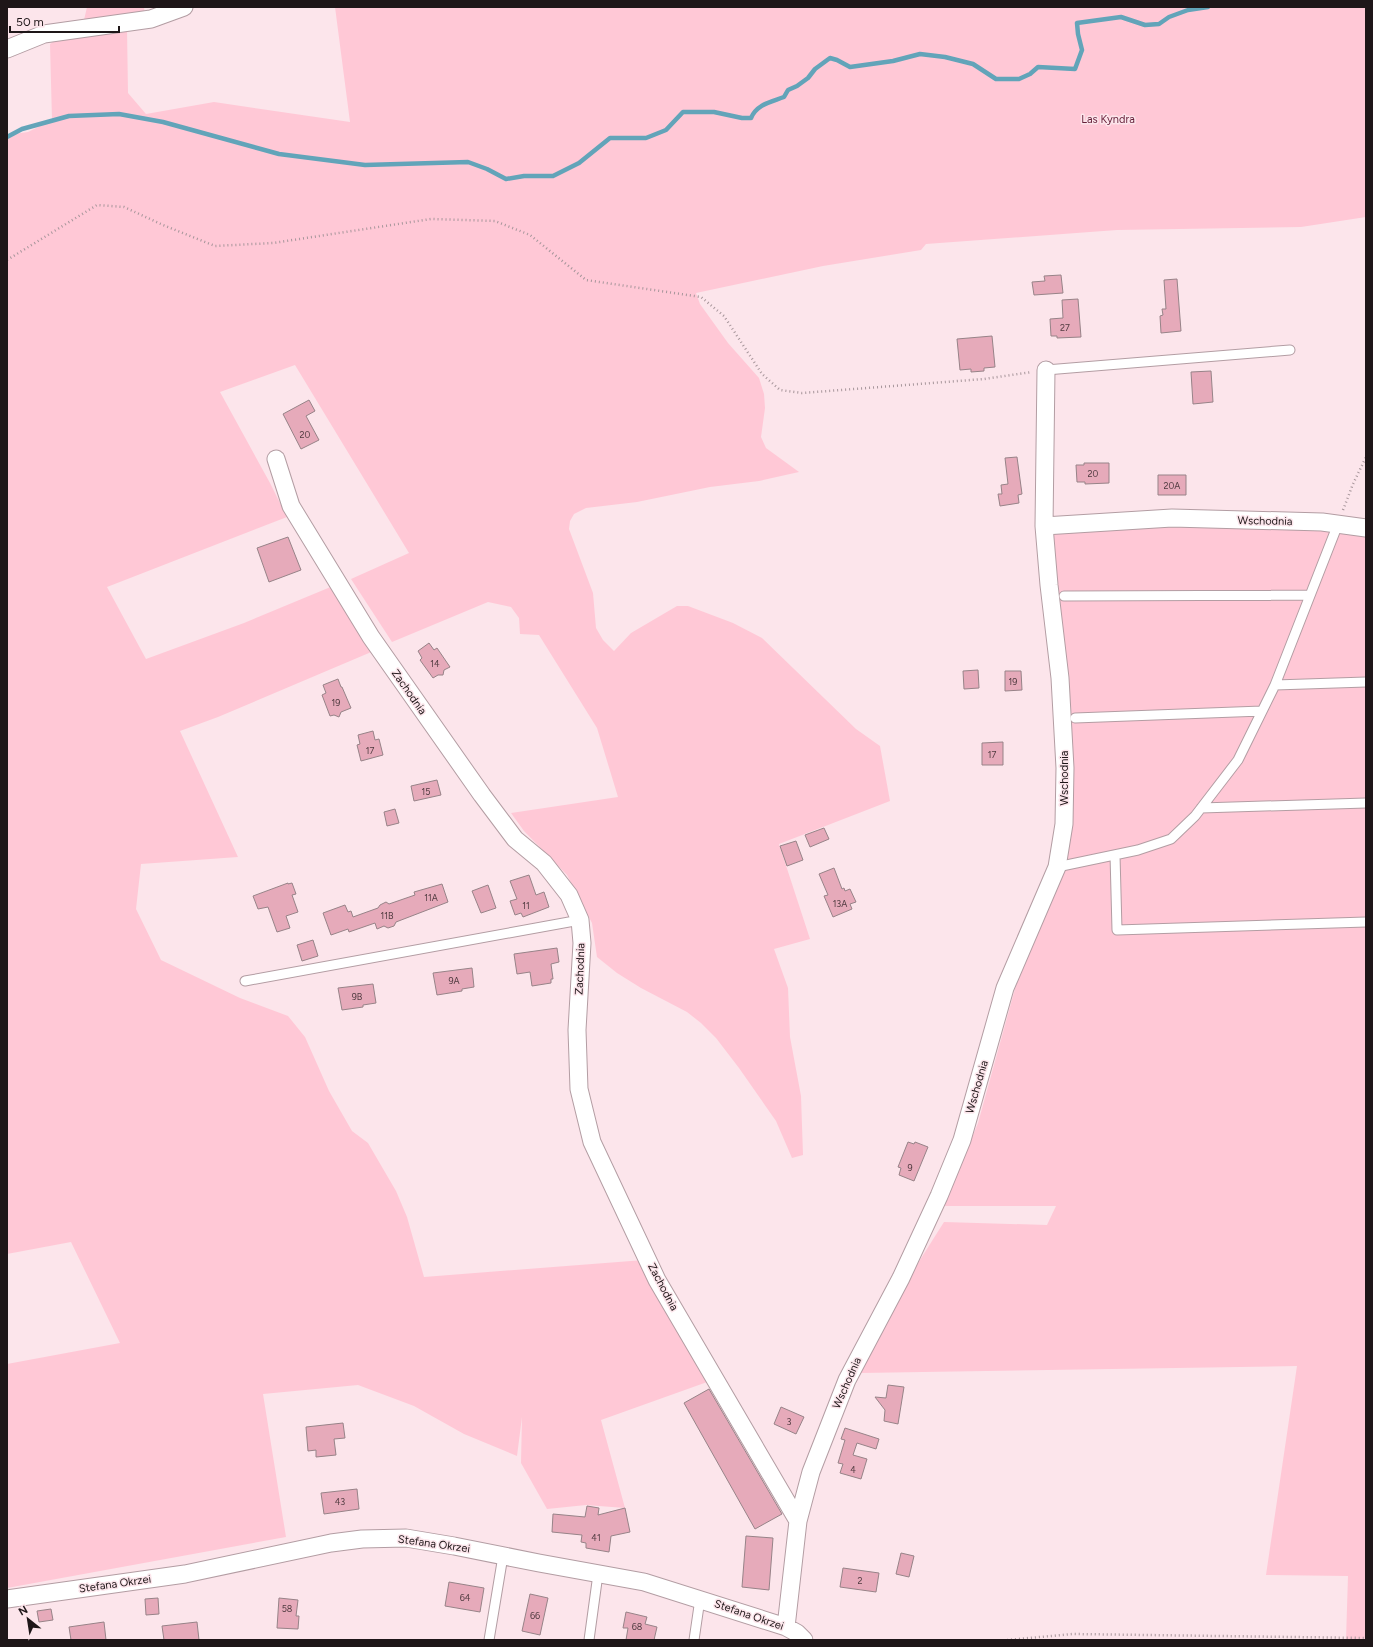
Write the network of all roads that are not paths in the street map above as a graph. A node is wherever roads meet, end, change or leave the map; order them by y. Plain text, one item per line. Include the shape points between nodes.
1 (184, 7) edge
2 (7, 49) edge
3 (1290, 350) dead end
4 (1046, 370) joint
5 (276, 459) dead end
6 (1338, 524) junction
7 (1044, 526) junction
8 (1366, 528) edge
9 (1310, 595) junction
10 (1064, 596) dead end
11 (1366, 682) edge
12 (1275, 685) junction
13 (1262, 711) junction
14 (1075, 718) dead end
15 (1366, 804) edge
16 (1201, 808) junction
17 (1115, 855) junction
18 (1057, 866) junction
19 (580, 920) junction
20 (1366, 922) edge
21 (245, 981) dead end
22 (798, 1521) junction
23 (503, 1556) junction
24 (598, 1574) junction
25 (7, 1599) edge
26 (700, 1599) junction
27 (786, 1627) junction
28 (489, 1640) edge
29 (589, 1640) edge
30 (694, 1640) edge
31 (804, 1640) edge

1 - 2 street via 151,19 44,34
3 - 4 lane
4 - 7 street, Wschodnia
5 - 19 street, Zachodnia via 290,506 370,637 515,839 544,863 569,895
6 - 7 street, Wschodnia via 1172,518
6 - 8 street, Wschodnia
6 - 9 lane
7 - 18 street, Wschodnia via 1060,678 1065,768 1064,824
9 - 10 lane
9 - 12 lane
11 - 12 lane
12 - 13 lane
13 - 14 lane
13 - 16 lane via 1238,760
15 - 16 lane
16 - 17 lane via 1171,839
17 - 18 lane
17 - 20 lane via 1117,930
18 - 22 street, Wschodnia via 1005,988 962,1140 901,1278 847,1380 811,1472
19 - 21 lane
19 - 22 street, Zachodnia via 582,943 577,1030 579,1089 592,1142 657,1280
22 - 27 street, Wschodnia
23 - 24 street, Stefana Okrzei
23 - 25 street, Stefana Okrzei via 406,1538 362,1539 283,1552 185,1574
23 - 28 lane
24 - 26 street, Stefana Okrzei via 644,1582
24 - 29 lane
26 - 27 street, Stefana Okrzei
26 - 30 lane
27 - 31 street, Stefana Okrzei

